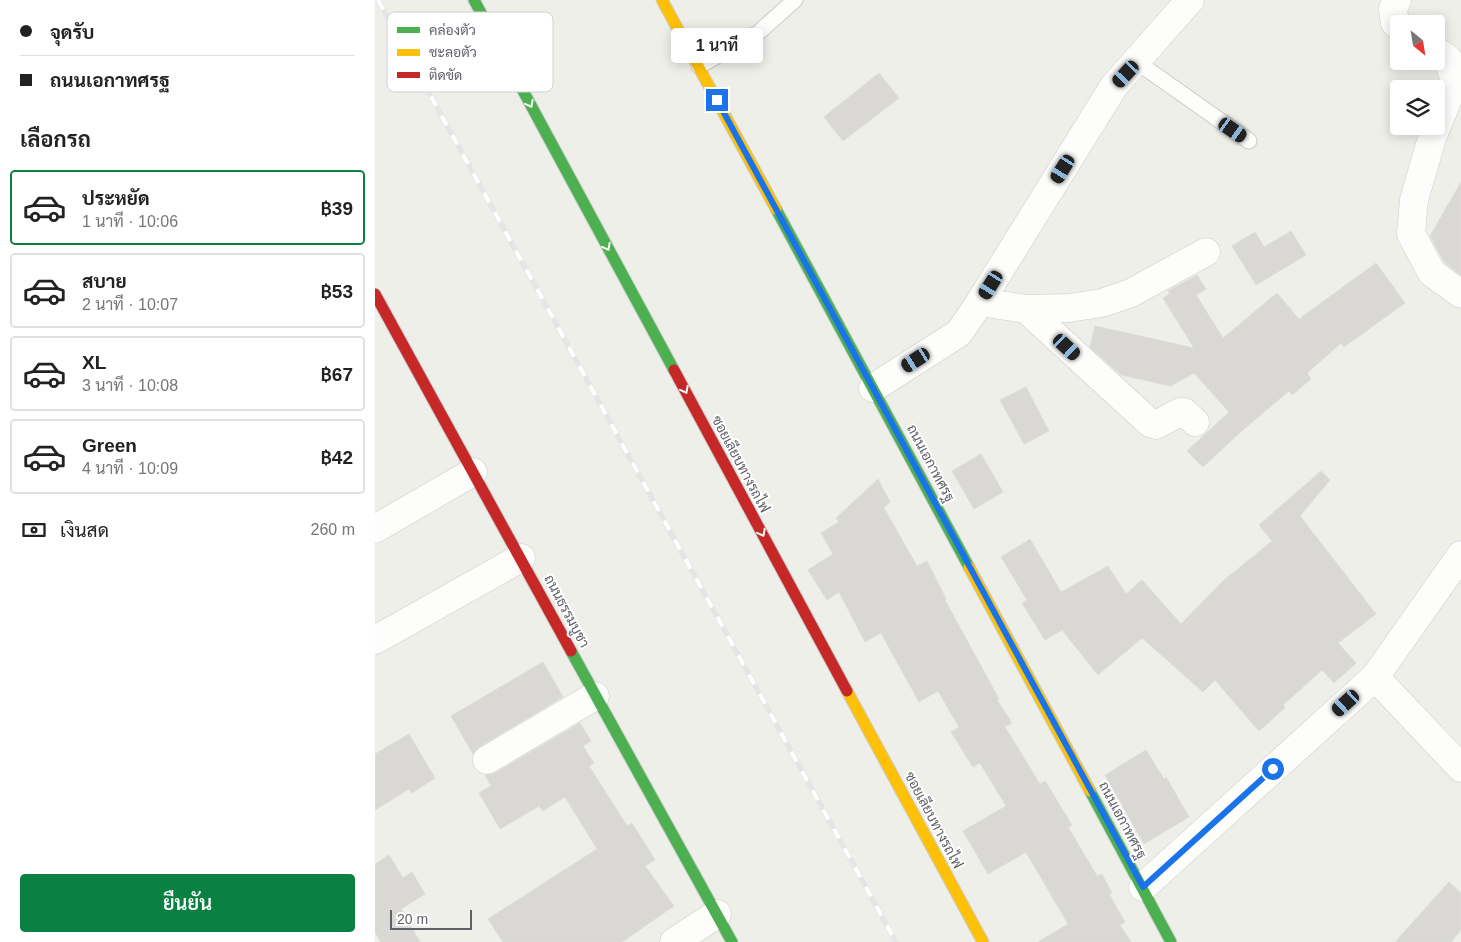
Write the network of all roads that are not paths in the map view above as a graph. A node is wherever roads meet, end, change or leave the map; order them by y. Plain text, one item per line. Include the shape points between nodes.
1 (474, 0) edge
2 (662, 0) edge
3 (795, 0) edge
4 (1190, 0) edge
5 (1397, 0) edge
6 (480, 12) edge
7 (1394, 15) edge
8 (1445, 57) edge
9 (1137, 62) junction
10 (699, 66) junction
11 (524, 92) edge
12 (1249, 141) dead end
13 (1206, 252) dead end
14 (375, 294) edge
15 (1461, 294) edge
16 (980, 302) junction
17 (1026, 309) junction
18 (873, 388) junction
19 (1195, 422) dead end
20 (473, 472) junction
21 (375, 530) edge
22 (1461, 555) edge
23 (521, 558) junction
24 (375, 640) edge
25 (1375, 677) junction
26 (595, 696) junction
27 (487, 760) dead end
28 (1461, 768) edge
29 (1143, 887) junction
30 (717, 914) junction
31 (674, 942) edge
32 (732, 942) edge
33 (983, 942) edge
34 (1171, 942) edge

1 -> 6 main road, ซอยเลียบทางรถไฟ
2 - 10 main road, ถนนเอกาทศรฐ
3 - 10 lane via 758,33
4 - 9 street
5 - 7 street
8 - 15 street via 1455,82 1432,138 1414,200 1411,234 1432,273
9 - 12 lane
9 - 16 street via 1114,86
10 - 18 main road, ถนนเอกาทศรฐ
11 -> 33 main road, ซอยเลียบทางรถไฟ
13 - 17 street via 1131,293 1102,303
14 - 20 main road, ถนนธรรมบูชา
16 - 17 street
16 - 18 street via 959,333
17 - 19 street via 1150,423 1156,426 1180,412
18 - 29 main road, ถนนเอกาทศรฐ
20 - 21 street
20 - 23 main road, ถนนธรรมบูชา
22 - 25 street
23 - 24 street
23 - 26 main road, ถนนธรรมบูชา
25 - 28 street
25 - 29 street
26 - 27 street
26 - 30 main road, ถนนธรรมบูชา
29 - 34 main road, ถนนเอกาทศรฐ
30 - 31 street
30 - 32 main road, ถนนธรรมบูชา

